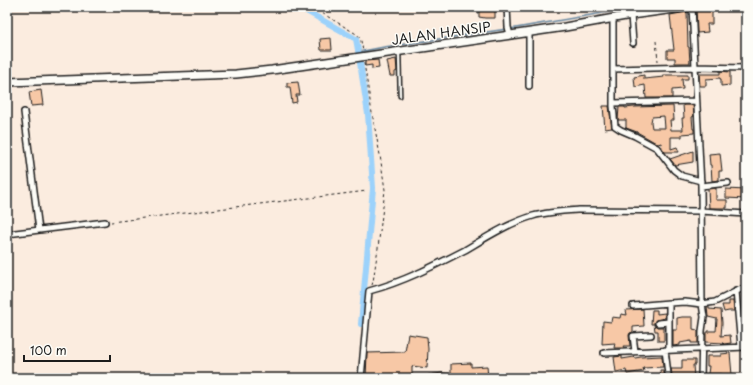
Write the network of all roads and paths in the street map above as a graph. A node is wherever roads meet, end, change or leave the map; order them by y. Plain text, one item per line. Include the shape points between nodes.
1 (312, 7) edge
2 (507, 7) edge
3 (691, 7) edge
4 (671, 8) edge
5 (631, 15) junction
6 (613, 18) junction
7 (509, 31) junction
8 (529, 32) junction
9 (656, 41) dead end
10 (633, 43) dead end
11 (362, 47) dead end
12 (399, 52) junction
13 (364, 56) junction
14 (694, 67) junction
15 (658, 68) junction
16 (746, 68) edge
17 (613, 69) junction
18 (7, 82) edge
19 (529, 86) dead end
20 (400, 96) dead end
21 (696, 101) junction
22 (613, 103) junction
23 (24, 112) dead end
24 (728, 183) dead end
25 (701, 184) junction
26 (367, 191) dead end
27 (701, 211) junction
28 (746, 214) edge
29 (105, 222) joint
30 (39, 230) junction
31 (7, 234) edge
32 (746, 288) edge
33 (736, 292) junction
34 (369, 294) junction
35 (669, 303) junction
36 (702, 304) junction
37 (633, 306) dead end
38 (669, 322) junction
39 (658, 323) dead end
40 (651, 335) dead end
41 (744, 347) edge
42 (702, 348) junction
43 (667, 350) junction
44 (635, 351) junction
45 (604, 353) dead end
46 (668, 374) dead end
47 (360, 378) edge
48 (702, 378) edge

1 - 11 path via 358,35
2 - 7 street
3 - 4 street, JALAN HANSIP
3 - 14 street
4 - 5 street, JALAN HANSIP
5 - 6 street, JALAN HANSIP
5 - 10 street
6 - 8 street, JALAN HANSIP
6 - 17 street
7 - 8 street, JALAN HANSIP
7 - 12 street, JALAN HANSIP
8 - 19 street
9 - 15 path
12 - 13 street, JALAN HANSIP
12 - 20 lane
13 - 18 street, JALAN HANSIP via 236,74
13 - 34 path via 385,190 373,282
14 - 15 street
14 - 16 street
14 - 21 street
15 - 17 street
17 - 22 street
21 - 22 street
21 - 25 street
22 - 25 street via 616,127 657,148 674,170
23 - 30 street
24 - 25 street
25 - 27 street
26 - 29 path
27 - 28 street
27 - 34 street via 579,210 534,216 508,226 421,272
27 - 36 street
29 - 30 street
30 - 31 street
32 - 33 street
33 - 36 street via 715,302
33 - 41 street
34 - 47 street
35 - 36 street
35 - 37 street
35 - 38 street
36 - 42 street
38 - 39 street
38 - 43 street
40 - 44 street via 633,336
41 - 42 street
42 - 43 street
42 - 48 street
43 - 44 street
43 - 46 street
44 - 45 street

